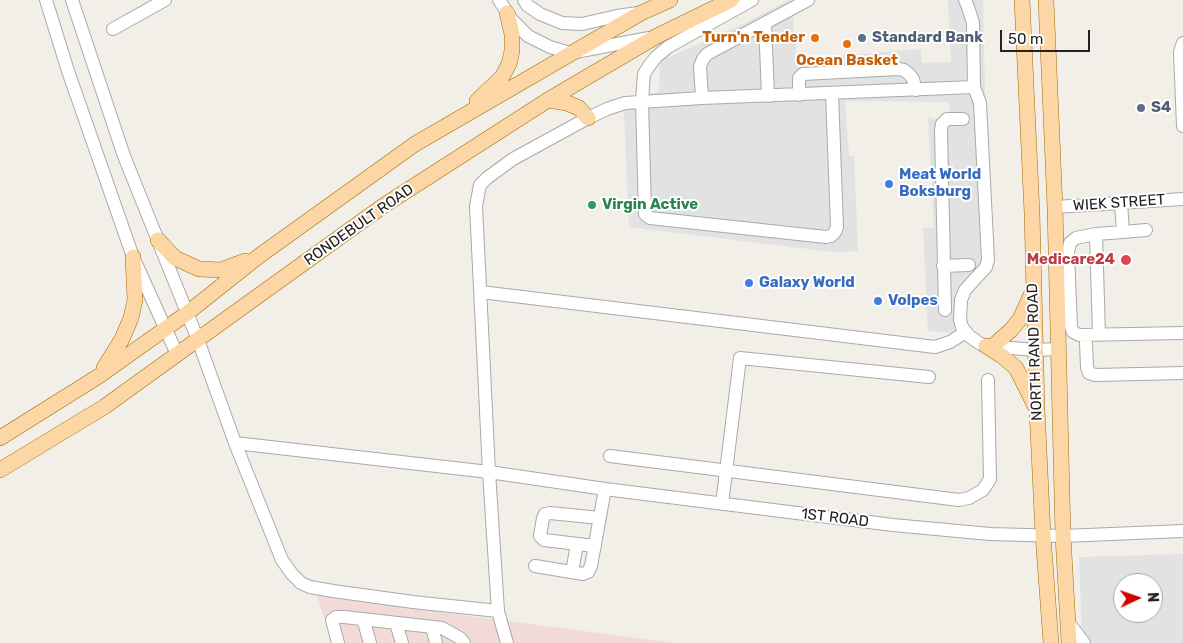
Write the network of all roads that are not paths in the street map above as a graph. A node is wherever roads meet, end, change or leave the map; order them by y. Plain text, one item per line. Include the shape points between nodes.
1 (46, 0) edge
2 (72, 0) edge
3 (165, 0) edge
4 (499, 0) edge
5 (524, 0) edge
6 (670, 0) edge
7 (731, 0) edge
8 (752, 0) edge
9 (808, 0) edge
10 (965, 0) edge
11 (1014, 0) edge
12 (1022, 0) edge
13 (1046, 0) edge
14 (641, 13) junction
15 (507, 14) junction
16 (764, 23) junction
17 (112, 29) dead end
18 (657, 36) junction
19 (1023, 37) junction
20 (1183, 43) edge
21 (570, 53) junction
22 (974, 88) junction
23 (916, 90) junction
24 (832, 94) junction
25 (799, 95) junction
26 (768, 96) junction
27 (702, 98) junction
28 (548, 100) junction
29 (642, 101) junction
30 (462, 116) junction
31 (588, 118) junction
32 (963, 119) dead end
33 (1183, 126) edge
34 (1183, 198) edge
35 (1121, 203) junction
36 (1054, 207) junction
37 (1146, 230) dead end
38 (1123, 232) junction
39 (1096, 234) junction
40 (158, 240) junction
41 (259, 256) junction
42 (133, 257) junction
43 (969, 265) dead end
44 (944, 266) junction
45 (1033, 288) junction
46 (481, 292) junction
47 (945, 310) dead end
48 (186, 314) junction
49 (164, 328) junction
50 (966, 332) junction
51 (1183, 333) edge
52 (1099, 336) junction
53 (198, 340) junction
54 (1086, 343) dead end
55 (989, 346) junction
56 (1058, 349) junction
57 (1036, 350) junction
58 (177, 354) junction
59 (1183, 373) edge
60 (99, 376) junction
61 (929, 377) dead end
62 (988, 380) dead end
63 (1037, 409) junction
64 (0, 438) edge
65 (235, 442) junction
66 (610, 456) dead end
67 (0, 470) edge
68 (727, 470) junction
69 (489, 472) junction
70 (606, 489) junction
71 (722, 504) junction
72 (600, 518) junction
73 (1183, 531) edge
74 (1043, 535) junction
75 (1063, 536) junction
76 (577, 544) junction
77 (595, 546) junction
78 (535, 566) dead end
79 (572, 572) junction
80 (498, 611) junction
81 (363, 619) junction
82 (1068, 622) junction
83 (396, 623) junction
84 (432, 627) junction
85 (338, 643) edge
86 (370, 643) edge
87 (402, 643) edge
88 (436, 643) edge
89 (464, 643) edge
90 (507, 643) edge
91 (1051, 643) edge
92 (1069, 643) edge
93 (1084, 643) edge

1 - 42 street
2 - 40 street via 124,156
3 - 17 street
4 - 15 street
5 - 14 street via 540,14 562,24 582,24
6 - 14 main road
7 - 18 main road, RONDEBULT ROAD
8 - 29 street via 656,57 644,74
9 - 16 street
10 - 22 street via 972,23
11 - 19 main road
12 - 19 main road, NORTH RAND ROAD
13 - 36 main road, NORTH RAND ROAD
14 - 21 main road
15 - 21 street via 528,36
15 - 30 main road via 512,34 509,64 502,77
16 - 26 street
16 - 27 street via 703,59 700,66
18 - 21 street
18 - 28 main road, RONDEBULT ROAD
19 - 45 main road, NORTH RAND ROAD
20 - 33 street via 1180,52
21 - 30 main road
22 - 23 street
22 - 50 street via 980,103 988,260 961,300 960,320
23 - 24 street
23 - 25 street via 909,74 898,69 803,74 799,78
24 - 25 street
24 - 29 street via 837,227 826,237 647,216 644,206
25 - 26 street
26 - 27 street
27 - 29 street
28 - 31 main road via 579,108
28 - 53 main road, RONDEBULT ROAD via 383,206
29 - 31 street via 625,103
30 - 41 main road via 415,144
31 - 46 street via 513,159 480,185 476,206
32 - 44 street via 948,120 942,124 941,130
34 - 35 street, WIEK STREET
35 - 36 street, WIEK STREET
35 - 38 street
36 - 56 main road, NORTH RAND ROAD
37 - 38 street
38 - 39 street
39 - 52 street
39 - 52 street via 1076,238 1070,243 1068,252 1071,327 1079,335
40 - 41 main road via 175,258 199,269 221,270
40 - 48 street
41 - 48 main road
42 - 49 street
42 - 60 main road via 135,300 131,318
43 - 44 street
44 - 47 street
45 - 55 main road via 1020,320
45 - 57 main road, NORTH RAND ROAD
46 - 50 street via 935,347
46 - 69 street
48 - 49 main road
48 - 53 street
49 - 58 street
49 - 60 main road
50 - 55 street via 979,343
51 - 52 street
53 - 58 main road, RONDEBULT ROAD
53 - 65 street
54 - 59 street via 1087,367 1089,373 1095,375
55 - 57 street
55 - 63 main road via 1016,368
56 - 57 street
56 - 75 main road, NORTH RAND ROAD
57 - 63 main road, NORTH RAND ROAD
58 - 67 main road, RONDEBULT ROAD via 104,407
60 - 64 main road
61 - 68 street via 740,358
62 - 68 street via 990,479 983,490 969,498 959,500
63 - 74 main road, NORTH RAND ROAD
65 - 69 street, 1ST ROAD
65 - 80 street via 282,560 301,583 332,591
66 - 68 street
68 - 71 street
69 - 70 street, 1ST ROAD
69 - 80 street
70 - 71 street, 1ST ROAD
70 - 72 street
71 - 74 street, 1ST ROAD via 893,525 990,534
72 - 76 street via 545,514 540,536 544,540
72 - 77 street
73 - 75 street, 1ST ROAD
74 - 75 street, 1ST ROAD
74 - 91 main road, NORTH RAND ROAD
75 - 82 main road, NORTH RAND ROAD
76 - 77 street
76 - 79 street
77 - 79 street via 588,572
78 - 79 street
80 - 90 street
81 - 83 street
81 - 85 street via 334,618 332,623
81 - 86 street
82 - 92 main road, NORTH RAND ROAD
82 - 93 street
83 - 84 street
83 - 87 street
84 - 88 street
84 - 89 street via 442,628

